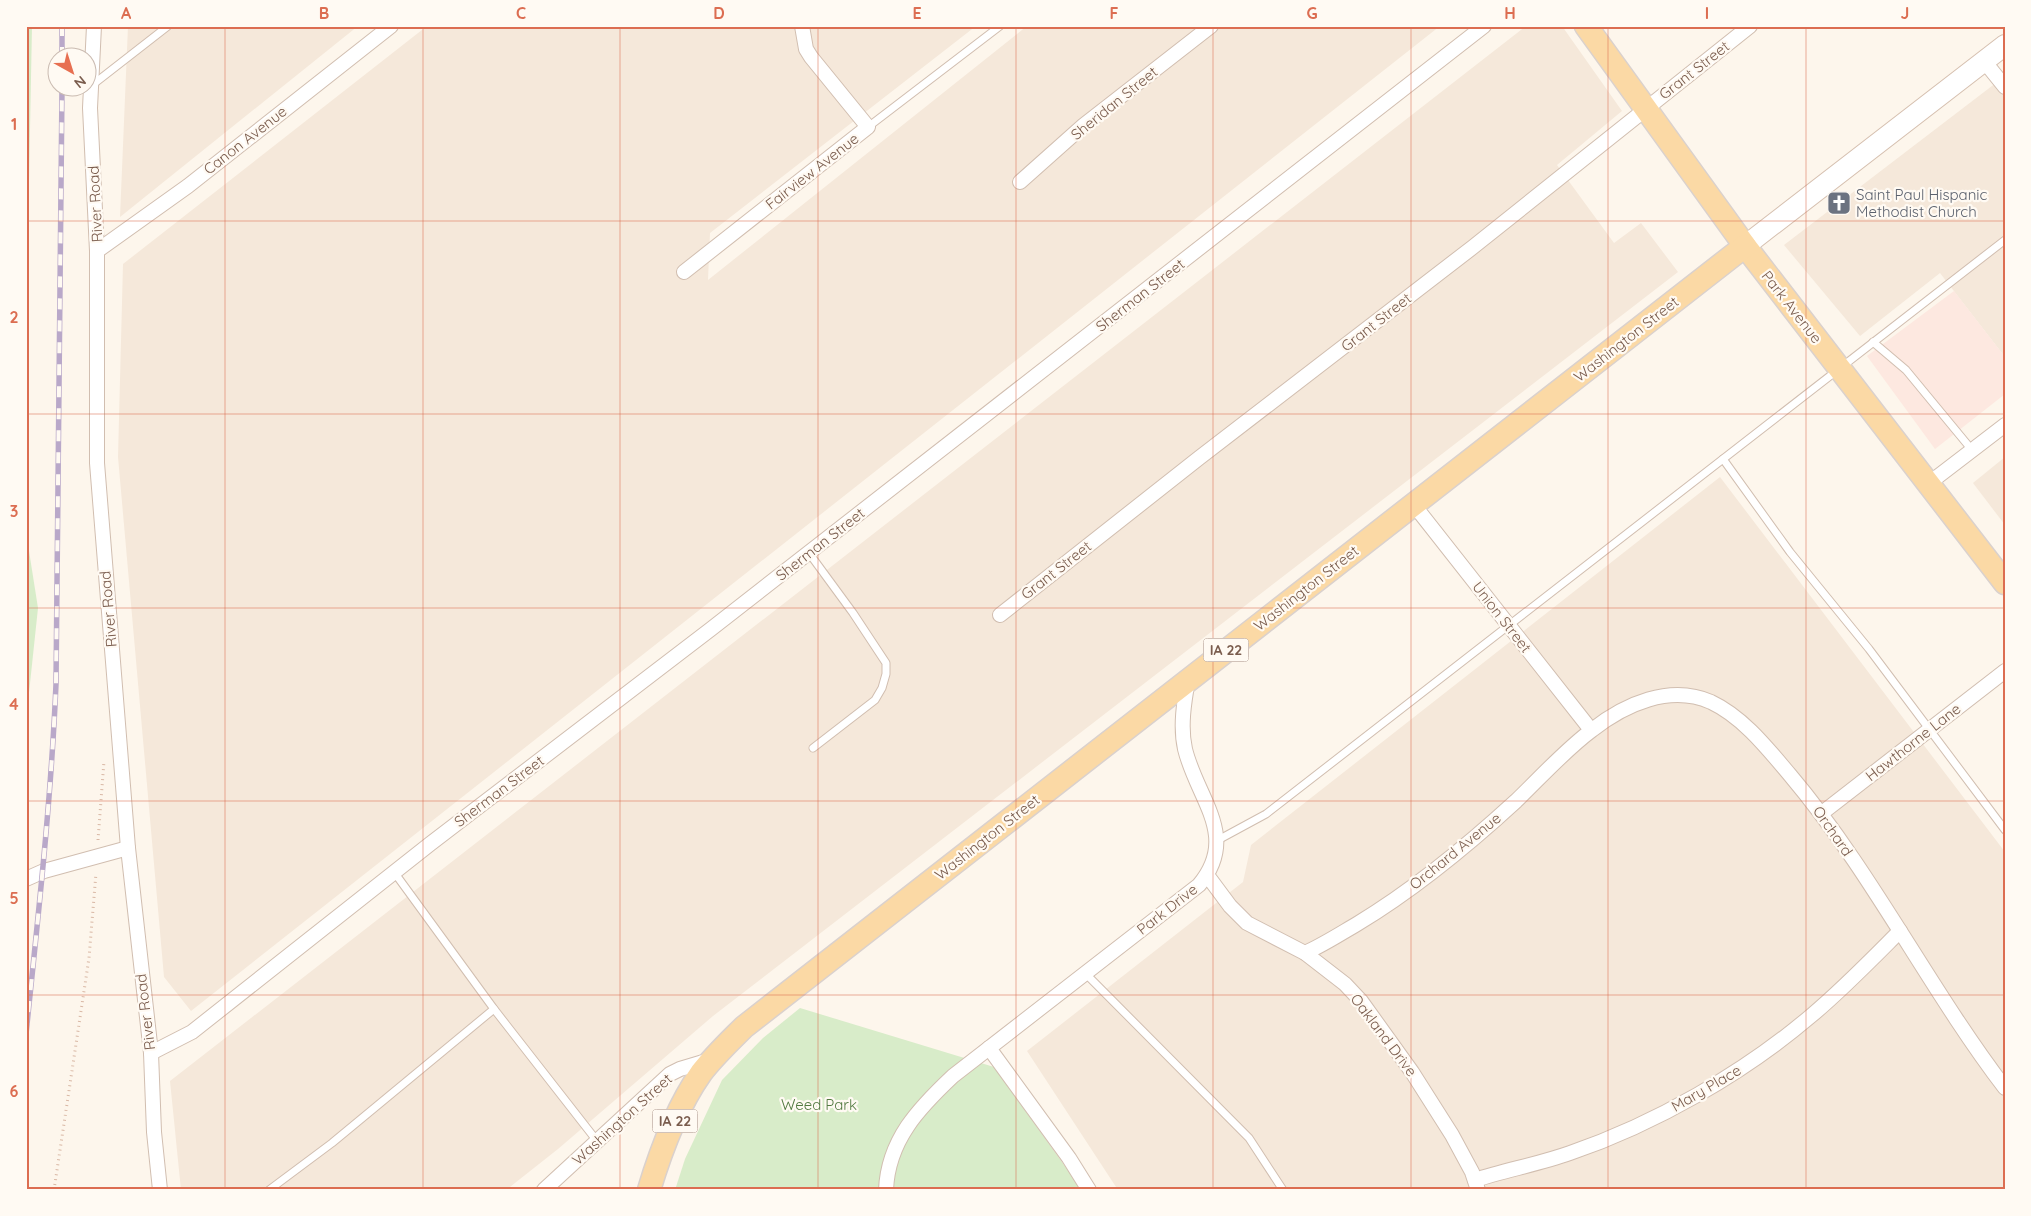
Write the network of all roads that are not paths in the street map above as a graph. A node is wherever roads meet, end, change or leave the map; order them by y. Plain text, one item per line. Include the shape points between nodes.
1 (94, 26) edge
2 (168, 26) edge
3 (391, 26) edge
4 (1000, 26) edge
5 (1211, 26) edge
6 (1484, 26) edge
7 (1586, 26) edge
8 (1750, 26) edge
9 (805, 28) edge
10 (2005, 45) edge
11 (93, 48) edge
12 (1984, 61) junction
13 (98, 81) edge
14 (2005, 88) edge
15 (90, 98) edge
16 (1645, 108) junction
17 (868, 127) junction
18 (1020, 182) dead end
19 (2005, 240) edge
20 (1745, 246) junction
21 (97, 251) junction
22 (684, 272) dead end
23 (1872, 342) junction
24 (1839, 368) junction
25 (2005, 425) edge
26 (1972, 450) junction
27 (1723, 459) junction
28 (1928, 484) junction
29 (1414, 505) junction
30 (809, 553) junction
31 (2005, 583) edge
32 (1000, 615) dead end
33 (1509, 626) junction
34 (2005, 671) edge
35 (1188, 680) junction
36 (1591, 730) junction
37 (1929, 730) junction
38 (813, 748) dead end
39 (1822, 813) junction
40 (2005, 830) edge
41 (1218, 840) junction
42 (128, 848) junction
43 (394, 872) junction
44 (1207, 876) junction
45 (26, 879) edge
46 (1900, 932) junction
47 (1305, 953) junction
48 (1085, 973) junction
49 (494, 1009) junction
50 (989, 1048) junction
51 (151, 1053) junction
52 (712, 1059) junction
53 (2005, 1088) edge
54 (597, 1141) junction
55 (1477, 1185) edge
56 (160, 1190) edge
57 (269, 1190) edge
58 (544, 1190) edge
59 (649, 1190) edge
60 (886, 1190) edge
61 (1089, 1190) edge
62 (1283, 1190) edge

1 - 11 street, River Road
2 - 13 lane
3 - 21 street, Canon Avenue via 188,186
4 - 17 lane
5 - 18 street, Sheridan Street via 1084,125
6 - 30 street, Sherman Street
7 - 16 main road, Park Avenue
8 - 16 street, Grant Street
9 - 17 street, Fairview Avenue via 806,49 811,57
10 - 12 main road, Washington Street
12 - 14 street
12 - 20 main road, Washington Street
15 - 21 street, River Road
16 - 20 main road, Park Avenue
16 - 32 street, Grant Street via 1474,247
17 - 22 street, Fairview Avenue
19 - 23 lane
20 - 24 main road, Park Avenue
20 - 29 main road, Washington Street / IA 22
21 - 42 street, River Road via 97,463
23 - 24 lane
23 - 26 lane via 1906,370
24 - 27 lane
24 - 28 main road, Park Avenue
25 - 26 street
26 - 28 street
27 - 33 lane
27 - 37 lane via 1790,552 1869,649
28 - 31 main road, Park Avenue
29 - 33 street, Union Street
29 - 35 main road, Washington Street / IA 22
30 - 38 lane via 886,663 882,688 875,700
30 - 43 street, Sherman Street
33 - 36 street, Union Street
33 - 41 lane via 1266,814
34 - 37 street, Hawthorne Lane
35 - 41 street, Park Drive via 1184,704 1184,747 1215,824
35 - 52 main road, Washington Street / IA 22 via 744,1027
36 - 39 street, Orchard via 1637,703 1656,697 1676,695 1710,702 1744,725
36 - 47 street, Orchard Avenue via 1503,813 1436,870 1384,908
37 - 39 street, Hawthorne Lane
37 - 40 lane
39 - 46 street, Orchard
41 - 44 street, Park Drive
42 - 45 street
42 - 51 street, River Road
43 - 49 lane
43 - 51 street, Sherman Street via 192,1032
44 - 47 street, Oakland Drive via 1230,906 1248,922
44 - 48 street, Park Drive
46 - 53 street, Orchard via 1981,1057
46 - 55 street, Mary Place via 1812,1016 1722,1081 1673,1108 1570,1153
47 - 55 street, Oakland Drive via 1361,1001 1452,1135
48 - 50 street, Park Drive
48 - 62 lane via 1249,1138
49 - 54 lane
49 - 57 lane via 332,1143
50 - 60 street, Park Drive via 953,1076 902,1132 892,1153
50 - 61 street
51 - 56 street, River Road
52 - 54 street, Washington Street via 670,1074
52 - 59 main road, IA 22 via 677,1115
54 - 58 street, Washington Street

